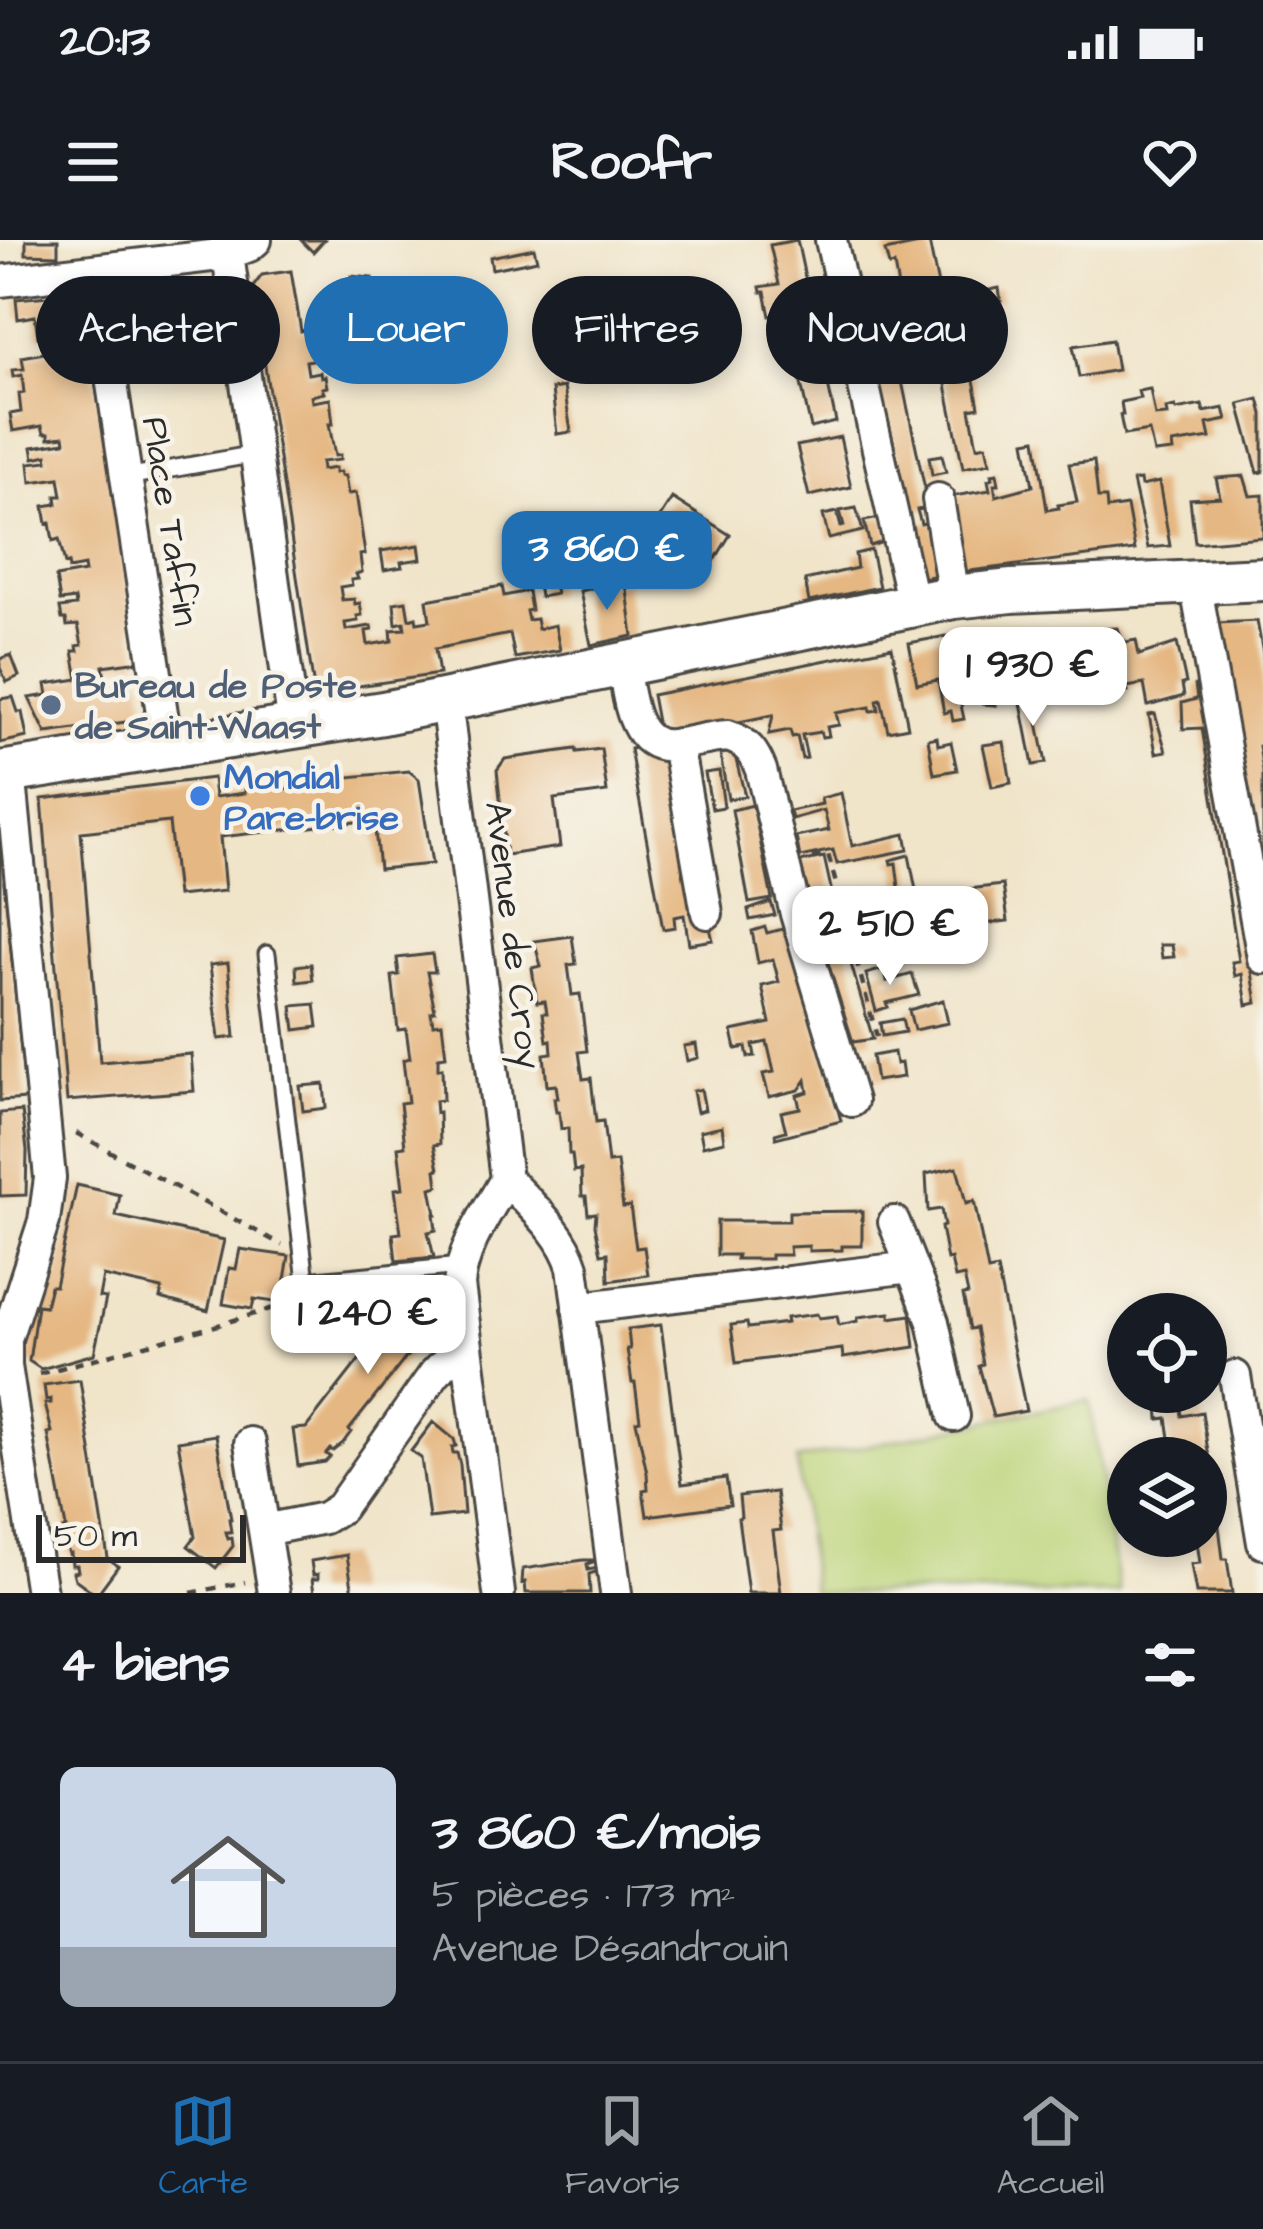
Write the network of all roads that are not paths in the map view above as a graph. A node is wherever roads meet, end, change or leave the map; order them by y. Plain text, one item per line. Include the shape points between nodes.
1 (256, 240) edge
2 (830, 240) edge
3 (227, 247) edge
4 (95, 272) junction
5 (0, 281) edge
6 (256, 454) junction
7 (126, 477) junction
8 (938, 499) dead end
9 (1263, 579) edge
10 (1195, 582) junction
11 (933, 601) junction
12 (623, 664) junction
13 (446, 700) junction
14 (294, 727) junction
15 (677, 744) junction
16 (167, 746) junction
17 (5, 772) edge
18 (706, 913) dead end
19 (266, 954) dead end
20 (1263, 958) edge
21 (852, 1101) dead end
22 (506, 1179) junction
23 (894, 1222) dead end
24 (461, 1266) junction
25 (910, 1267) junction
26 (578, 1308) junction
27 (466, 1341) junction
28 (1235, 1376) dead end
29 (954, 1416) dead end
30 (250, 1443) dead end
31 (264, 1530) junction
32 (1263, 1543) edge
33 (273, 1585) edge
34 (40, 1593) edge
35 (499, 1593) edge
36 (616, 1593) edge

1 - 3 street
2 - 11 street
3 - 4 street
3 - 6 street
4 - 5 street
4 - 7 street, Place Taffin
6 - 7 lane
6 - 14 street
7 - 16 street, Place Taffin
8 - 11 street
9 - 10 main road
10 - 11 main road
10 - 20 street
11 - 12 main road
12 - 13 main road
12 - 15 street via 638,727 660,745
13 - 14 main road
13 - 22 street, Avenue de Croy
14 - 16 main road
15 - 18 street
15 - 21 street via 728,736 752,749
16 - 17 main road
17 - 34 street via 50,1178 5,1353
19 - 24 lane via 306,1281
22 - 24 street
22 - 26 street via 562,1242
23 - 25 street
24 - 27 street
25 - 26 street
25 - 29 street via 938,1336
26 - 36 street
27 - 31 street via 434,1373 340,1508
27 - 35 street
28 - 32 street
30 - 31 street
31 - 33 street

